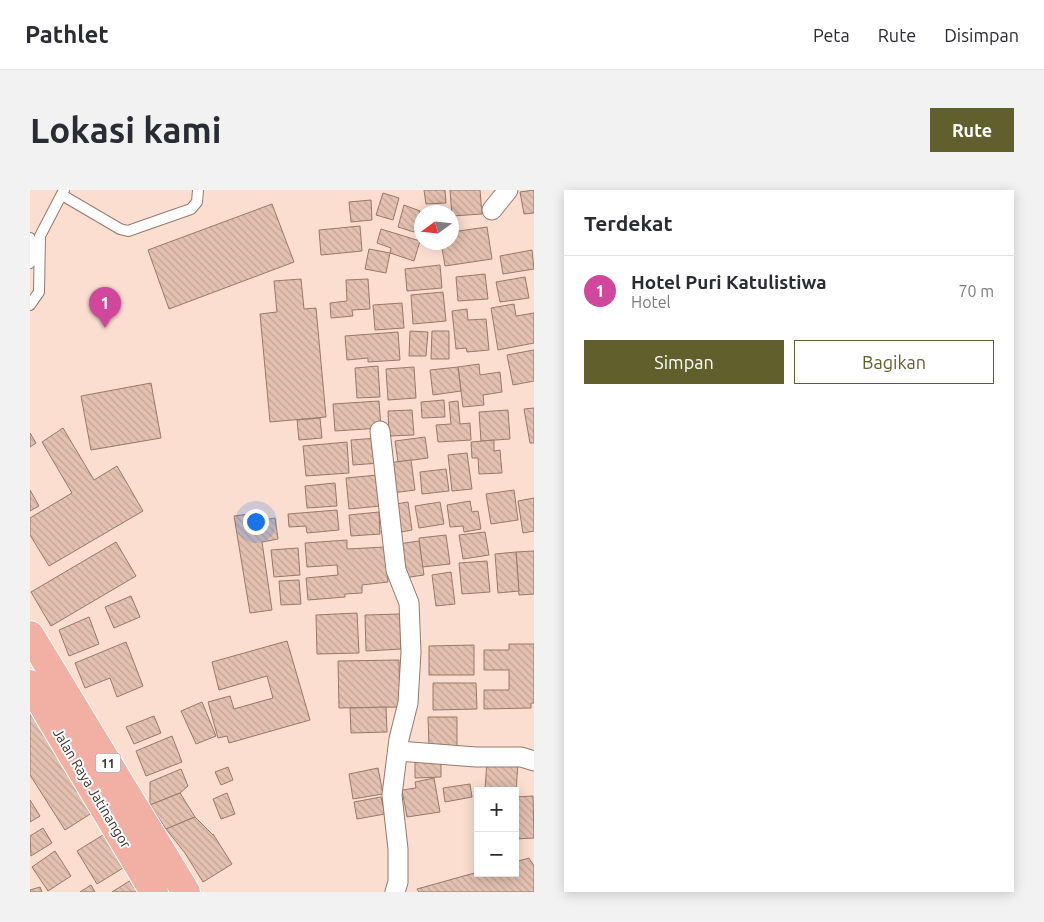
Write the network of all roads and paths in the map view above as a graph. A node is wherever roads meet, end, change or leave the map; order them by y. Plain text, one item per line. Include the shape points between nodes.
1 (198, 190) edge
2 (508, 190) edge
3 (63, 193) edge
4 (492, 210) dead end
5 (30, 238) edge
6 (30, 263) edge
7 (30, 305) edge
8 (380, 431) dead end
9 (30, 634) edge
10 (31, 686) edge
11 (398, 751) junction
12 (534, 761) edge
13 (154, 892) edge
14 (186, 892) edge
15 (395, 892) edge

1 - 3 lane via 197,202 191,209 128,231
2 - 4 street
3 - 7 lane via 40,236 39,292
5 - 6 lane
8 - 11 street via 396,570 409,603 408,703
9 - 14 highway, Jalan Raya Jatinangor / 11
10 - 13 highway, Jalan Raya Jatinangor / 11
11 - 12 street via 521,757
11 - 15 street via 392,795 398,849

